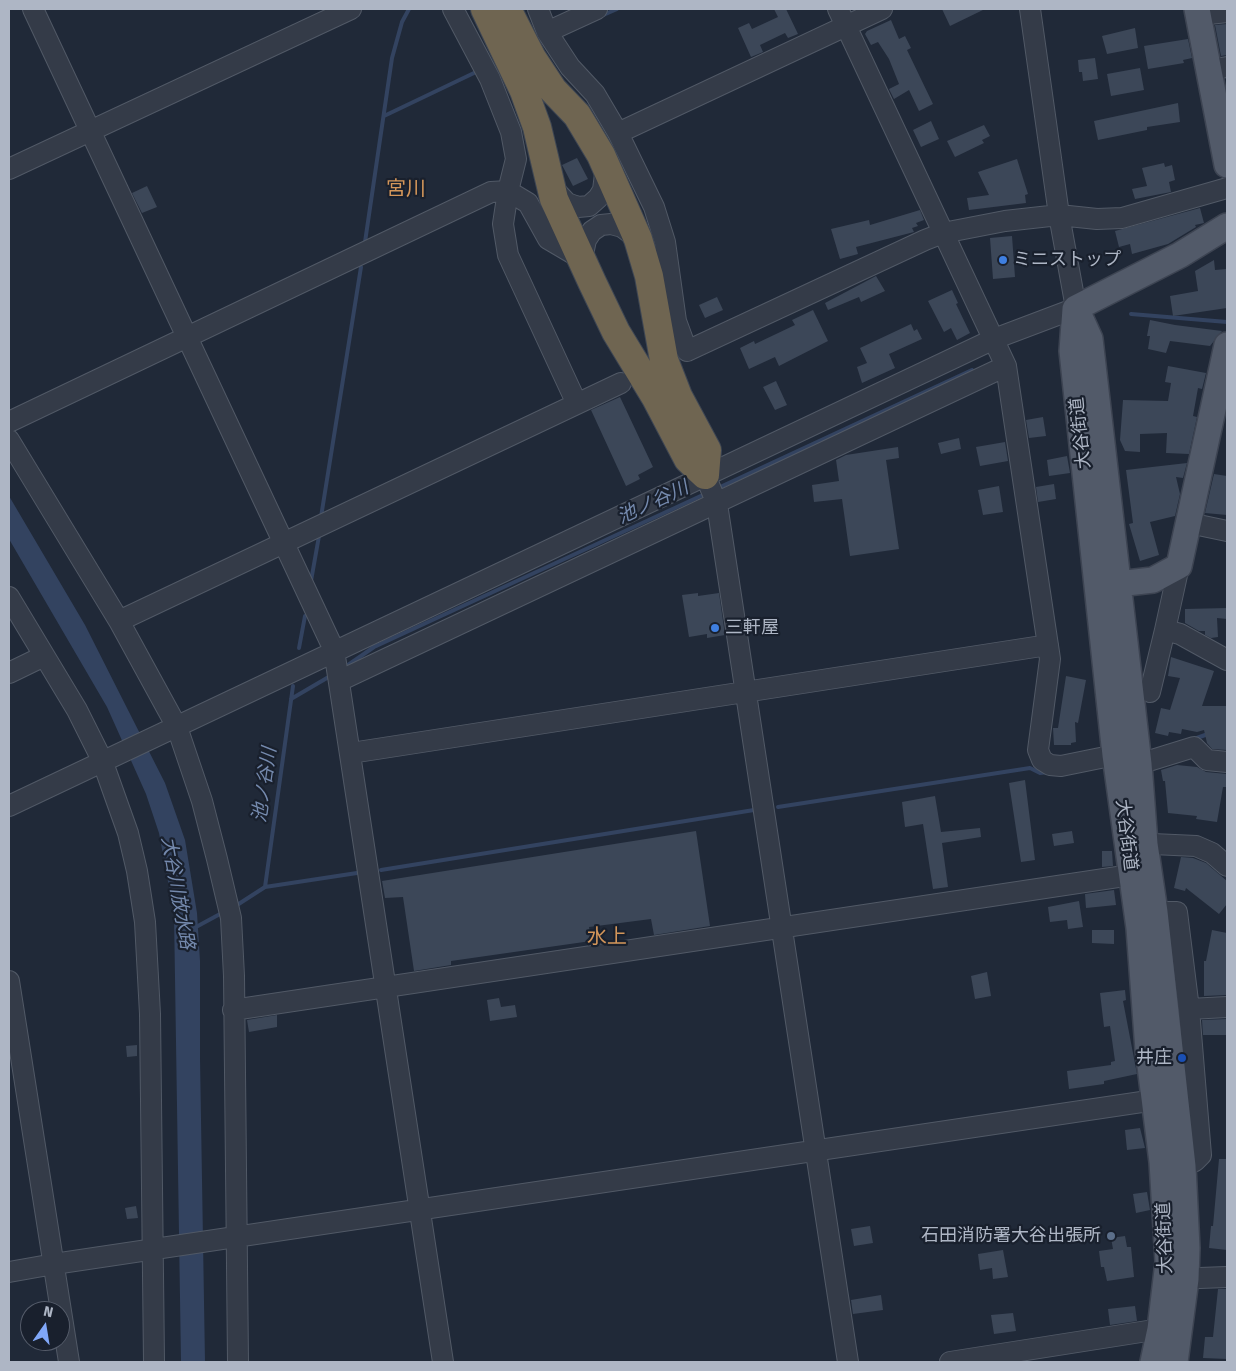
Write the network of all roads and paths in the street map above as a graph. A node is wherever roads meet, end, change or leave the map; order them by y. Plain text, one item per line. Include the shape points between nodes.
1 (33, 9) edge
2 (351, 9) edge
3 (453, 9) edge
4 (538, 9) edge
5 (597, 9) edge
6 (882, 9) edge
7 (1030, 9) edge
8 (1198, 12) edge
9 (1227, 12) edge
10 (498, 13) edge
11 (842, 17) edge
12 (547, 32) junction
13 (1218, 69) edge
14 (1223, 127) edge
15 (89, 130) junction
16 (618, 133) junction
17 (1227, 165) edge
18 (606, 166) junction
19 (9, 169) edge
20 (549, 182) junction
21 (1227, 188) edge
22 (508, 191) junction
23 (1059, 215) junction
24 (1227, 226) edge
25 (943, 234) junction
26 (638, 239) junction
27 (582, 259) junction
28 (1076, 308) junction
29 (187, 336) junction
30 (994, 339) junction
31 (1227, 345) edge
32 (1006, 366) junction
33 (1224, 373) edge
34 (621, 383) dead end
35 (577, 404) junction
36 (1219, 419) edge
37 (9, 422) edge
38 (9, 440) edge
39 (711, 489) junction
40 (1189, 523) junction
41 (1227, 531) edge
42 (284, 543) junction
43 (1180, 566) junction
44 (1118, 584) junction
45 (9, 597) edge
46 (119, 621) junction
47 (1165, 630) junction
48 (1048, 645) junction
49 (334, 650) junction
50 (44, 656) junction
51 (1227, 660) edge
52 (9, 673) edge
53 (339, 681) junction
54 (746, 692) junction
55 (1150, 692) dead end
56 (177, 727) junction
57 (351, 753) junction
58 (1115, 755) junction
59 (105, 759) junction
60 (1227, 762) edge
61 (1139, 764) junction
62 (9, 806) edge
63 (1136, 843) junction
64 (1227, 866) edge
65 (1131, 875) junction
66 (1155, 912) junction
67 (782, 927) junction
68 (9, 981) edge
69 (387, 986) junction
70 (1227, 1007) edge
71 (1189, 1009) junction
72 (233, 1010) junction
73 (1155, 1100) junction
74 (816, 1152) junction
75 (1183, 1166) junction
76 (420, 1210) junction
77 (237, 1237) junction
78 (153, 1250) junction
79 (54, 1264) junction
80 (9, 1272) edge
81 (1227, 1277) edge
82 (1177, 1279) junction
83 (1160, 1329) junction
84 (69, 1362) edge
85 (154, 1362) edge
86 (238, 1362) edge
87 (444, 1362) edge
88 (848, 1362) edge
89 (950, 1362) edge
90 (1153, 1362) edge
91 (1175, 1362) edge

1 - 15 street
2 - 15 street
3 - 22 street via 490,79 511,132 516,159
4 - 12 street
5 - 12 street
6 - 11 street
7 - 23 street
8 - 9 street
8 - 13 main road
10 - 18 highway via 553,90 578,115
10 - 20 highway via 537,127
11 - 16 street
11 - 25 street
12 - 16 street via 570,67 596,94
13 - 14 main road
14 - 17 main road
15 - 19 street
15 - 29 street
16 - 25 street via 654,207 665,242 676,321 687,351
18 - 20 street via 603,190 589,206 567,203
18 - 26 highway
20 - 27 highway
21 - 23 street via 1122,218
22 - 27 street via 528,202 548,239
22 - 29 street via 491,192
22 - 35 street via 503,224 508,255
23 - 25 street via 1005,221
23 - 28 street
24 - 28 main road via 1180,255
25 - 30 street
26 - 27 street via 622,227 600,225 586,240
26 - 39 highway via 649,276 664,360 678,396 707,450
27 - 39 highway via 616,332 688,459
28 - 30 street
28 - 44 main road, 大谷街道 via 1090,339
28 - 58 main road, 大谷街道 via 1072,351
29 - 37 street
29 - 42 street
30 - 32 street
30 - 39 street
31 - 33 main road
32 - 39 street
32 - 48 street
33 - 36 main road
34 - 35 street
35 - 42 street
36 - 40 main road
38 - 46 street
39 - 49 street
39 - 53 street
39 - 54 street
40 - 41 street
40 - 43 main road
42 - 46 street
42 - 49 street
43 - 44 main road via 1153,580
43 - 47 street
44 - 61 main road, 大谷街道
45 - 50 street
46 - 56 street
47 - 51 street via 1180,634
47 - 55 street
48 - 54 street
48 - 58 street via 1050,659 1038,750 1042,760 1061,766
49 - 53 street
49 - 56 street
50 - 52 street
50 - 59 street
53 - 57 street
54 - 57 street
54 - 67 street
56 - 59 street
56 - 72 street via 202,801 231,918
57 - 69 street
58 - 63 main road, 大谷街道
59 - 62 street
59 - 78 street via 128,833 145,922 150,1014
60 - 61 street via 1207,760 1194,747
61 - 63 main road, 大谷街道
63 - 64 street via 1196,846 1212,853
63 - 65 main road, 大谷街道
63 - 66 main road, 大谷街道
65 - 67 street
65 - 73 main road, 大谷街道
66 - 71 street via 1177,912
66 - 75 main road, 大谷街道
67 - 69 street
67 - 74 street
68 - 79 street
69 - 72 street
69 - 76 street
70 - 71 street
71 - 75 street via 1201,1154
72 - 77 street
73 - 74 street
73 - 82 main road, 大谷街道 via 1168,1262
74 - 76 street
74 - 88 street
75 - 82 main road, 大谷街道 via 1187,1248
76 - 77 street
76 - 87 street
77 - 78 street
77 - 86 street
78 - 79 street
78 - 85 street
79 - 80 street
79 - 84 street
81 - 82 street
82 - 83 main road, 大谷街道
82 - 91 main road, 大谷街道
83 - 89 street
83 - 90 main road, 大谷街道

